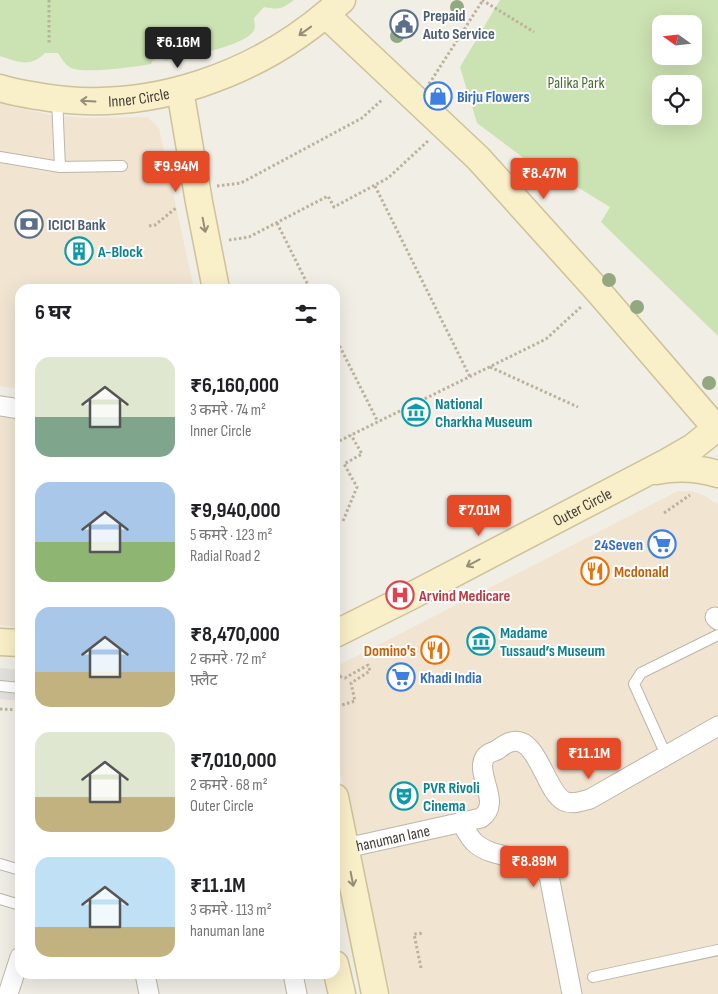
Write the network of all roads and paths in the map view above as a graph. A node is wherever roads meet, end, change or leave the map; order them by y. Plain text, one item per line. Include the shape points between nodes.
1 (49, 0) edge
2 (482, 0) edge
3 (334, 7) edge
4 (534, 32) dead end
5 (49, 44) dead end
6 (0, 88) edge
7 (180, 90) junction
8 (383, 99) dead end
9 (57, 100) junction
10 (418, 101) junction
11 (444, 126) junction
12 (0, 157) edge
13 (122, 166) dead end
14 (60, 167) junction
15 (230, 186) dead end
16 (375, 186) junction
17 (176, 208) dead end
18 (277, 223) junction
19 (149, 226) dead end
20 (249, 237) dead end
21 (215, 284) edge
22 (308, 284) edge
23 (598, 291) junction
24 (340, 347) edge
25 (490, 367) junction
26 (470, 377) junction
27 (0, 406) edge
28 (578, 407) dead end
29 (15, 408) edge
30 (378, 422) junction
31 (717, 428) edge
32 (352, 435) junction
33 (340, 441) edge
34 (718, 474) edge
35 (641, 475) junction
36 (690, 494) dead end
37 (664, 513) dead end
38 (343, 521) dead end
39 (717, 624) edge
40 (340, 632) edge
41 (0, 642) edge
42 (15, 643) edge
43 (340, 676) edge
44 (0, 686) edge
45 (15, 688) edge
46 (340, 706) edge
47 (0, 709) edge
48 (15, 710) edge
49 (718, 726) edge
50 (666, 755) junction
51 (340, 821) edge
52 (461, 822) junction
53 (346, 848) junction
54 (0, 864) edge
55 (15, 868) edge
56 (1, 900) edge
57 (15, 904) edge
58 (424, 933) dead end
59 (718, 950) edge
60 (421, 968) dead end
61 (15, 972) edge
62 (593, 977) dead end
63 (146, 979) edge
64 (294, 979) edge
65 (338, 979) edge
66 (8, 994) edge
67 (149, 994) edge
68 (297, 994) edge
69 (342, 994) edge
70 (375, 994) edge
71 (572, 994) edge

1 - 5 path
2 - 4 path
2 - 10 path
3 -> 7 street, Inner Circle via 290,42 233,73
3 - 10 street
6 - 9 street, Inner Circle
7 -> 9 street, Inner Circle via 132,99
7 -> 21 street
8 - 15 path via 362,118
9 - 14 lane
10 - 11 street
11 - 16 path
11 - 23 street via 478,158
12 - 14 lane
13 - 14 lane
16 - 18 path via 334,207 328,196
16 - 26 path
17 - 19 path
18 - 20 path
18 - 22 path
23 - 25 path via 546,339
23 - 31 street
24 - 30 path
25 - 26 path
25 - 28 path
26 - 30 path
27 - 29 street
30 - 32 path
31 - 35 street, Outer Circle via 693,447
32 - 33 path
32 - 38 path via 362,454 344,464 357,487
34 - 35 street via 678,468
35 -> 40 street, Outer Circle
36 - 37 path
39 - 50 lane via 641,673 634,684
41 - 42 street
43 - 46 path via 345,678 368,666 370,671 350,683 355,701
44 - 45 lane
47 - 48 path
49 - 50 street
50 - 52 street, hanuman lane via 578,803 564,801 554,792 534,753 528,746 511,741 483,759 489,808 486,814
51 - 53 street
52 - 53 street, hanuman lane
52 - 71 street via 474,842 487,851 544,868 549,876
53 -> 70 street
54 - 55 lane
56 - 57 lane
58 - 60 path via 414,934
59 - 62 lane
61 - 66 street
63 - 67 street
64 - 68 street
65 - 69 street

